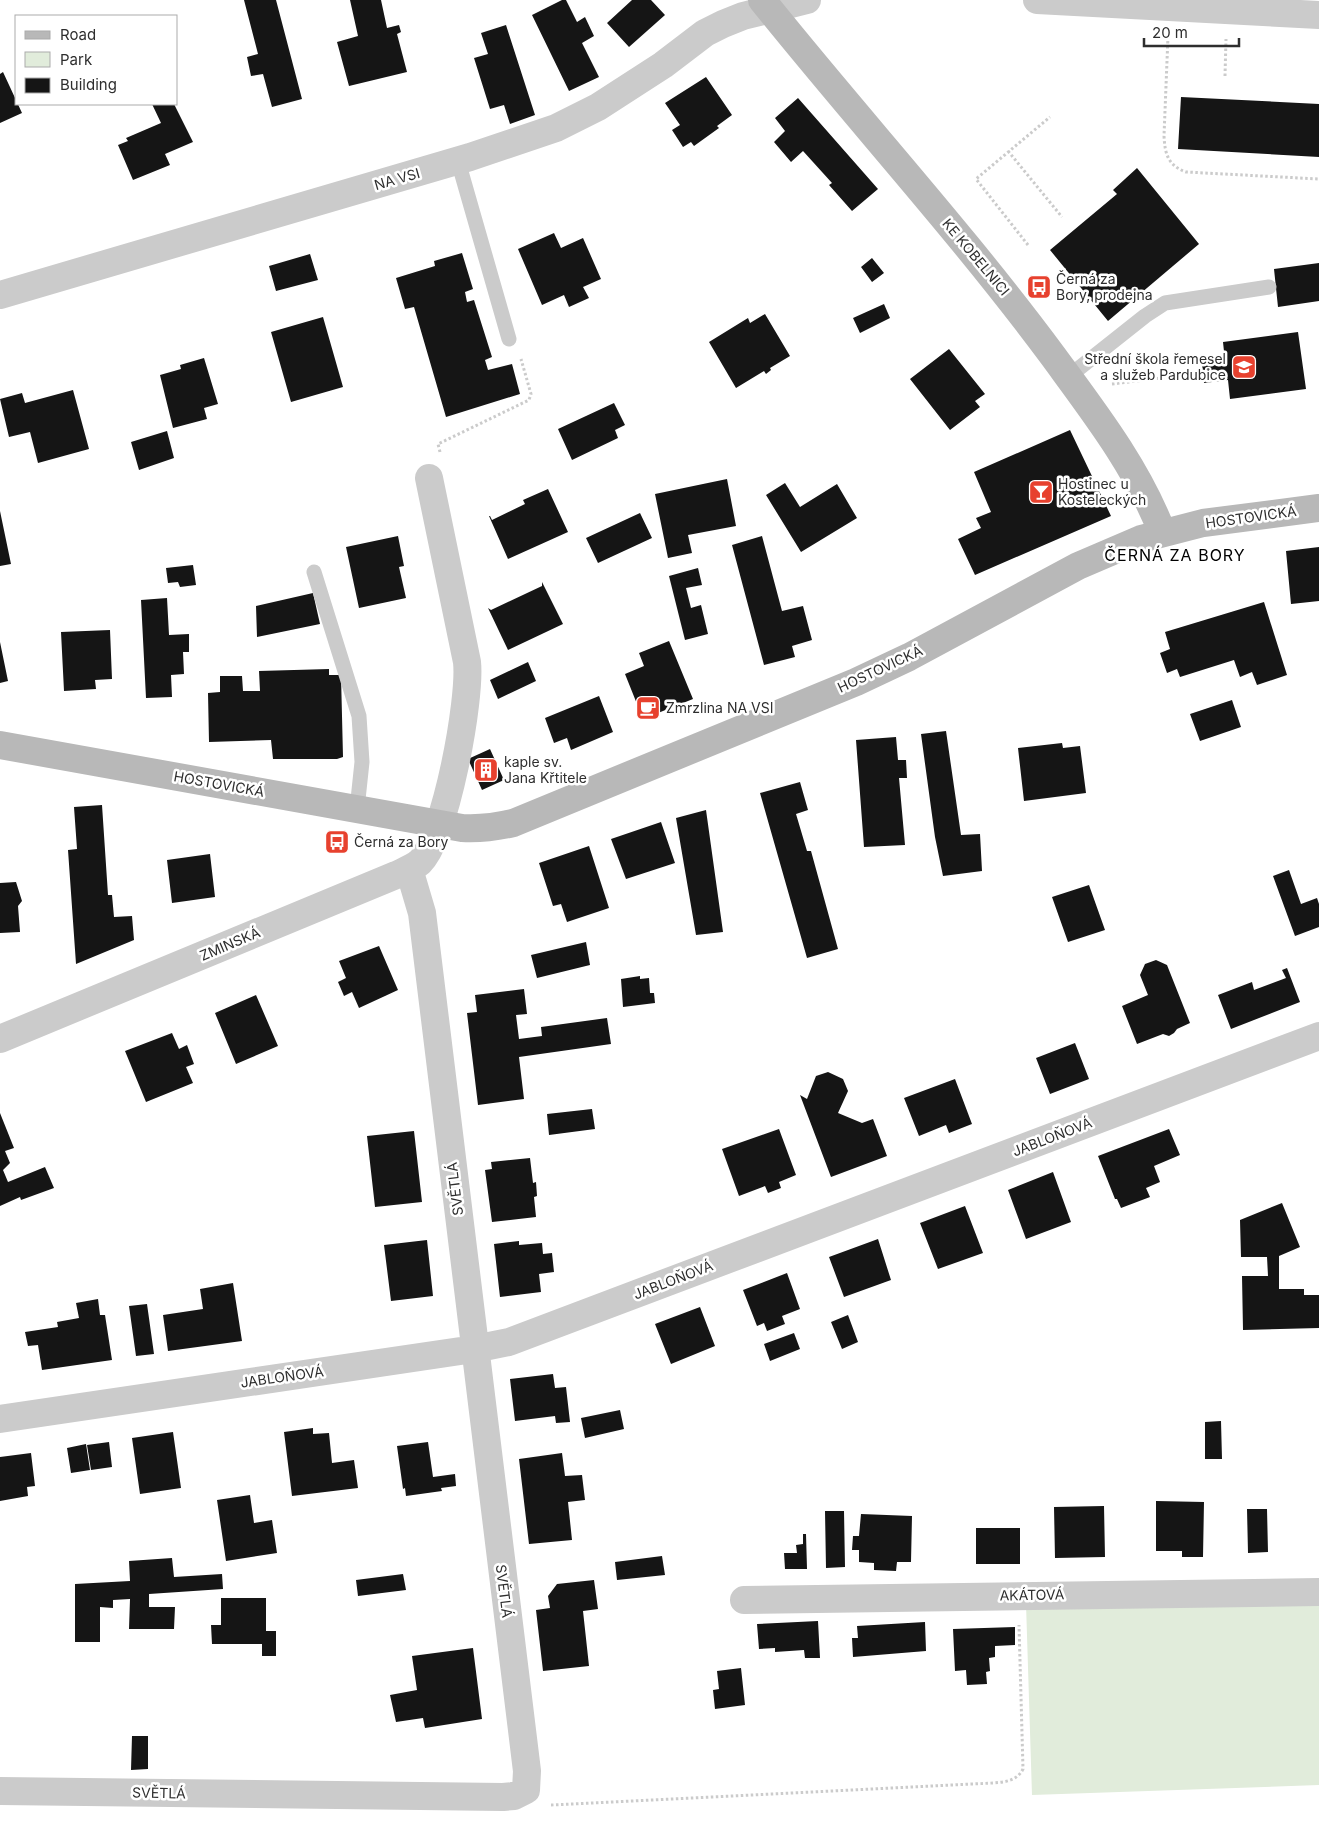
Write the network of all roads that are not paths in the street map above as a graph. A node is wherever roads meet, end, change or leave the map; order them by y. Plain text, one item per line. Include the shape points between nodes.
1 (807, 0) edge
2 (1037, 0) edge
3 (766, 4) edge
4 (1319, 15) edge
5 (458, 161) junction
6 (1269, 287) dead end
7 (0, 295) edge
8 (509, 339) road end
9 (1068, 377) junction
10 (434, 466) road end
11 (1319, 508) edge
12 (1162, 532) junction
13 (314, 572) dead end
14 (0, 745) edge
15 (357, 809) junction
16 (438, 824) junction
17 (409, 869) junction
18 (1319, 1036) edge
19 (0, 1039) edge
20 (474, 1349) junction
21 (0, 1419) edge
22 (1319, 1592) edge
23 (744, 1600) dead end
24 (0, 1791) edge

1 - 3 street, NA VSI
2 - 4 street
3 - 5 street, NA VSI via 705,33 598,107 556,128
3 - 9 main road, KE KOBELNICI via 1005,291
5 - 7 street, NA VSI
5 - 8 lane
6 - 9 lane via 1165,304 1144,316
9 - 12 main road, KE KOBELNICI via 1143,486
10 - 16 street via 468,674 464,725
11 - 12 main road, HOSTOVICKÁ via 1203,523
12 - 16 main road, HOSTOVICKÁ via 1085,563 856,682 513,823 481,829
13 - 15 lane via 359,716 362,762
14 - 15 main road, HOSTOVICKÁ
15 - 16 main road, HOSTOVICKÁ
16 - 17 street, ZMINSKÁ via 429,848
17 - 19 street, ZMINSKÁ
17 - 20 street, SVĚTLÁ via 422,913
18 - 20 street, JABLOŇOVÁ via 522,1337
20 - 21 street, JABLOŇOVÁ
20 - 24 street, SVĚTLÁ via 527,1771 528,1783 522,1794 503,1797
22 - 23 street, AKÁTOVÁ

